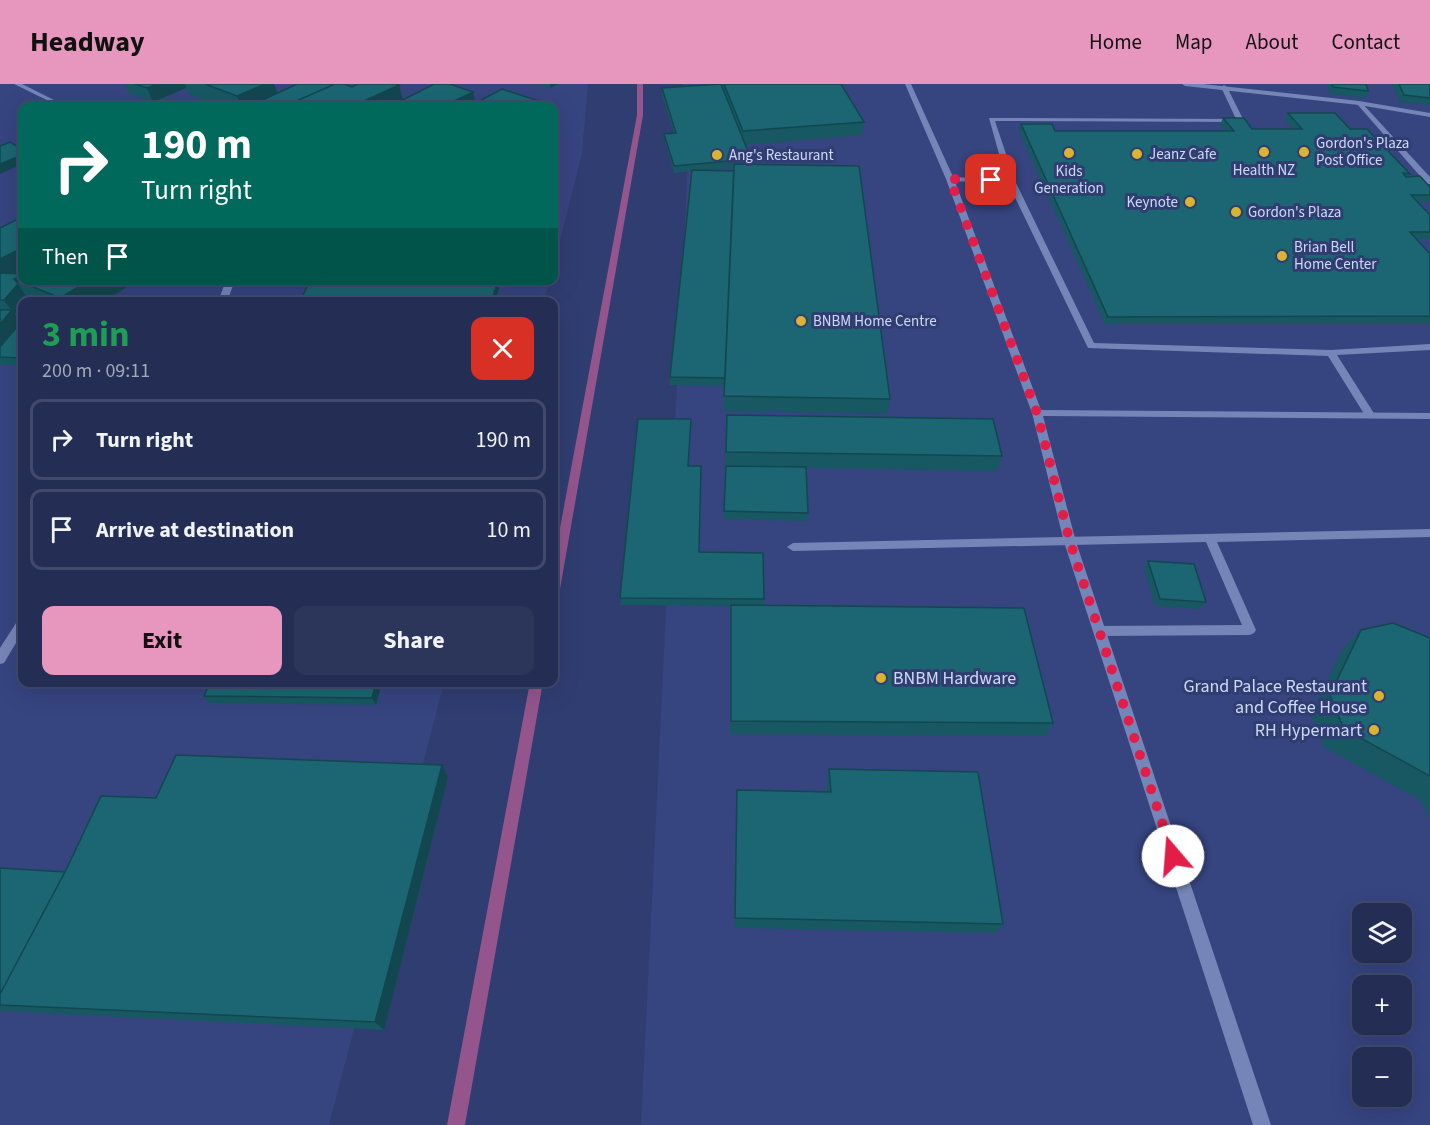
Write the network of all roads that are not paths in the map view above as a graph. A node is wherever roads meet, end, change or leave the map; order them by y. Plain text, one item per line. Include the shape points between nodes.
1 (17, 84) edge
2 (908, 84) edge
3 (1185, 84) edge
4 (1224, 87) junction
5 (55, 102) edge
6 (1359, 103) junction
7 (1430, 115) edge
8 (950, 179) junction
9 (1011, 181) junction
10 (1430, 182) edge
11 (1430, 347) edge
12 (1331, 352) junction
13 (1037, 413) junction
14 (1370, 415) junction
15 (1430, 416) edge
16 (1430, 533) edge
17 (1209, 537) junction
18 (1070, 542) junction
19 (793, 547) dead end
20 (18, 630) edge
21 (1100, 631) junction
22 (0, 659) edge
23 (1262, 1125) edge

1 - 5 street
2 - 8 street
3 - 4 street
4 - 6 street
4 - 9 street via 1241,121 991,119
6 - 7 street
6 - 10 street
8 - 9 street
8 - 13 street
9 - 12 street via 1092,346
11 - 12 street
12 - 14 street
13 - 14 street
13 - 18 street
14 - 15 street
16 - 17 street
17 - 18 street
17 - 21 street via 1250,630
18 - 19 street
18 - 21 street
20 - 22 street
21 - 23 street

